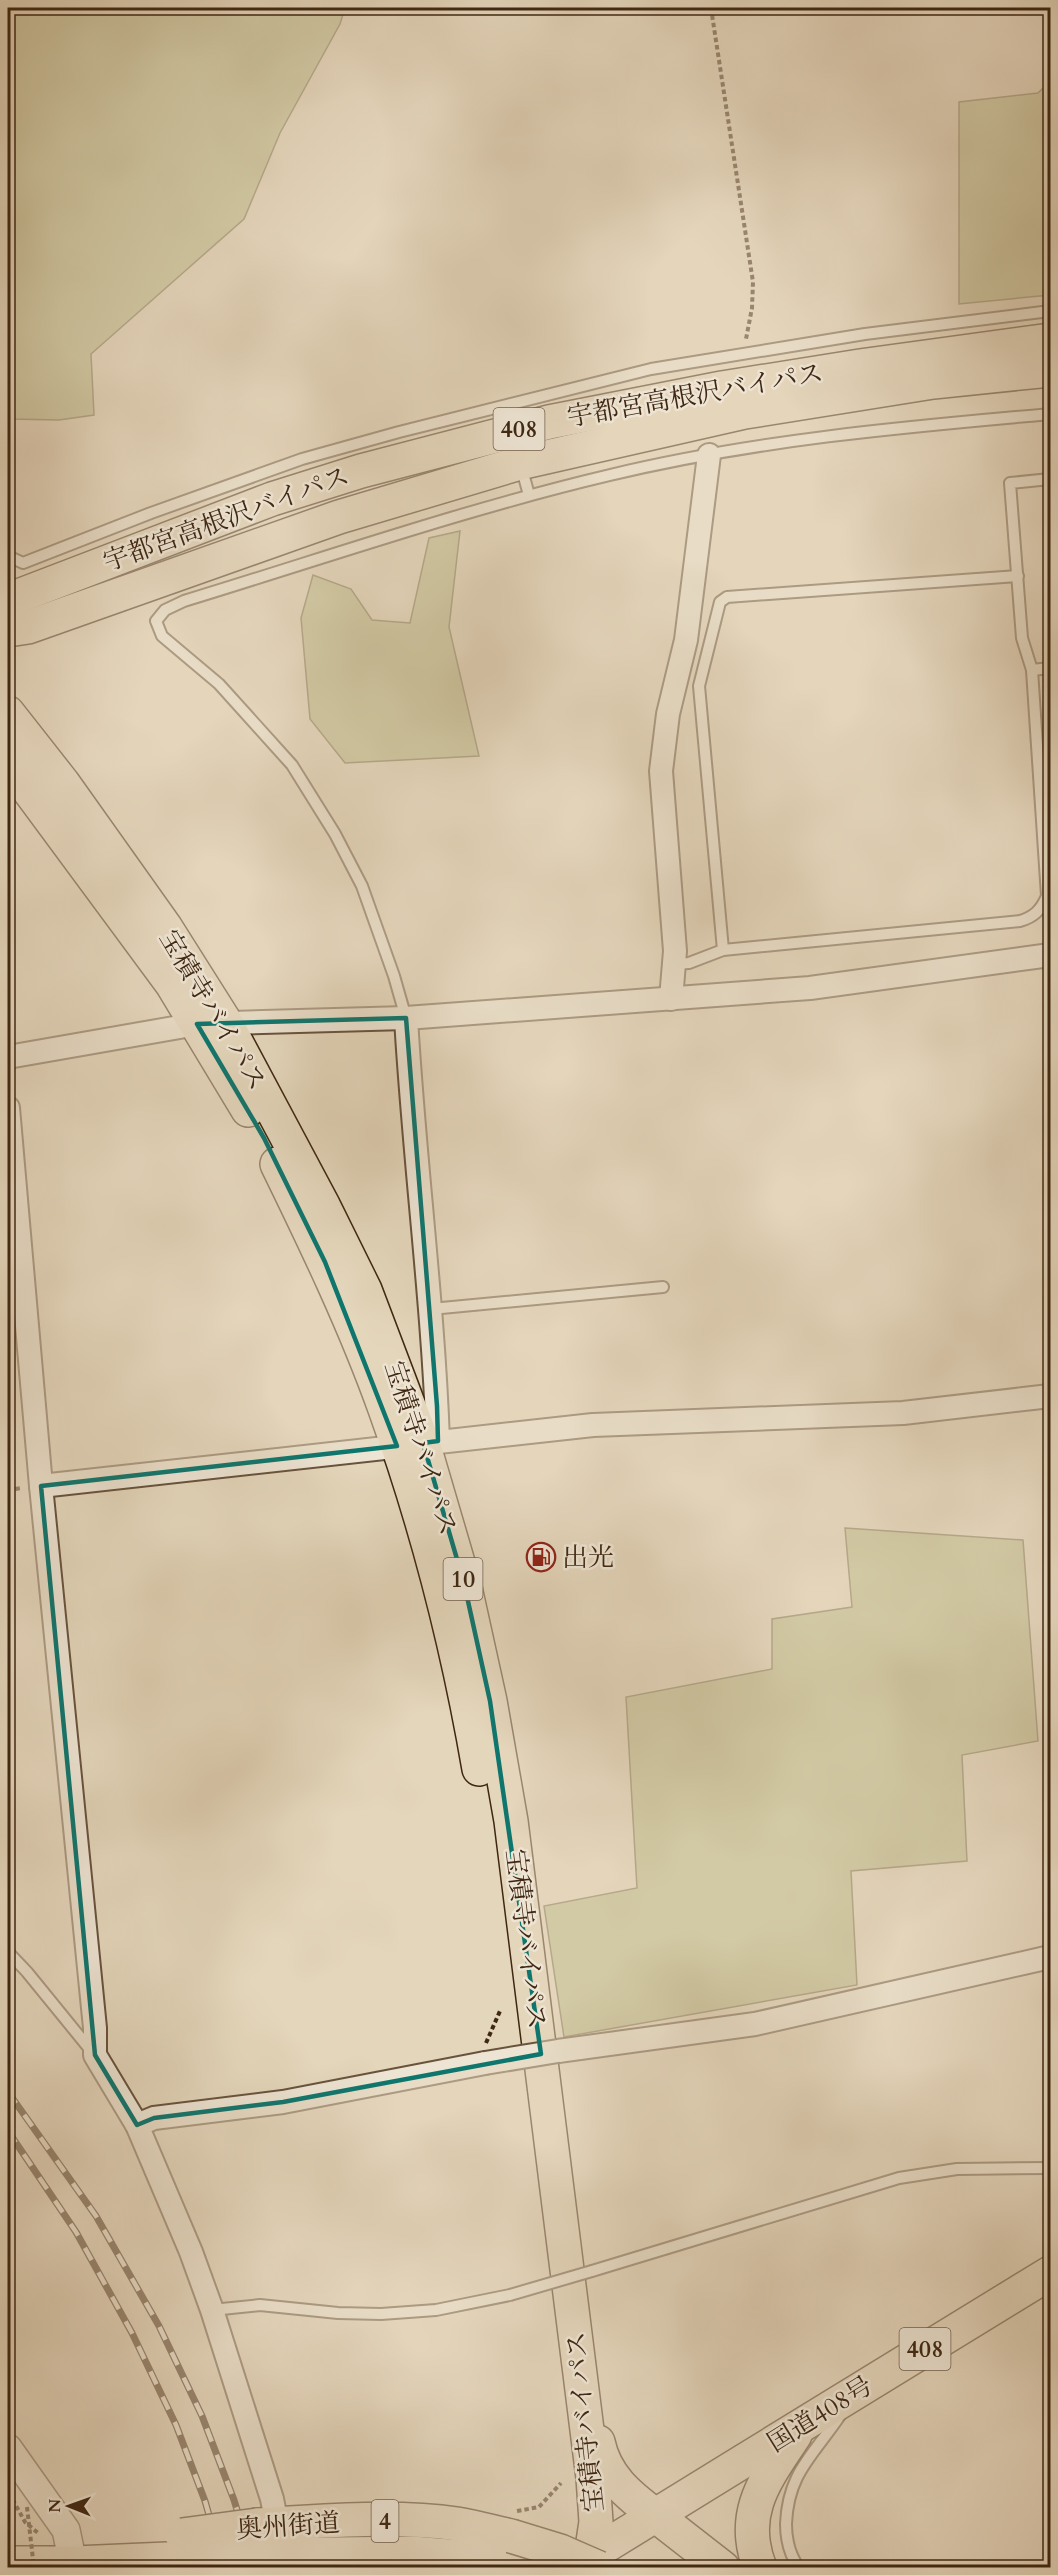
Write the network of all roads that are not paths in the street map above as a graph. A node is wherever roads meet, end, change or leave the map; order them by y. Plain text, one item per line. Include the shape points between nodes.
1 (1050, 311) edge
2 (1050, 340) edge
3 (1050, 370) edge
4 (1050, 414) edge
5 (709, 455) junction
6 (520, 463) junction
7 (1050, 478) edge
8 (529, 495) junction
9 (8, 556) edge
10 (1018, 576) junction
11 (8, 600) edge
12 (8, 630) edge
13 (1050, 668) edge
14 (1032, 670) junction
15 (8, 713) edge
16 (8, 762) edge
17 (723, 950) junction
18 (1050, 955) edge
19 (674, 964) junction
20 (671, 999) junction
21 (406, 1018) junction
22 (211, 1024) junction
23 (8, 1057) edge
24 (8, 1108) edge
25 (663, 1287) dead end
26 (431, 1309) junction
27 (1050, 1396) edge
28 (419, 1444) junction
29 (41, 1486) junction
30 (8, 1952) edge
31 (1050, 1958) edge
32 (94, 2055) junction
33 (137, 2125) junction
34 (1050, 2168) edge
35 (1050, 2273) edge
36 (212, 2310) junction
37 (579, 2355) junction
38 (855, 2391) junction
39 (801, 2426) junction
40 (8, 2448) edge
41 (655, 2516) junction
42 (266, 2535) junction
43 (8, 2552) edge
44 (75, 2561) edge
45 (8, 2564) edge
46 (589, 2564) edge
47 (723, 2568) edge
48 (760, 2568) edge
49 (799, 2568) edge

1 - 9 lane via 865,334 651,369 302,459 23,563
2 - 11 main road, 宇都宮高根沢バイパス / 408 via 734,386 540,424 272,499
3 - 6 main road, 宇都宮高根沢バイパス / 408 via 933,382 745,412
4 - 5 lane via 873,430
5 - 8 lane
5 - 19 street via 686,640 668,714 661,771
6 - 8 lane
6 - 12 main road, 宇都宮高根沢バイパス / 408 via 339,517 28,627
7 - 10 lane via 1010,483
8 - 21 lane via 183,601 165,610 156,621 162,636 219,684 298,775 362,886
10 - 14 lane via 1022,638
10 - 17 lane via 727,597 720,602 699,686
13 - 14 lane
14 - 17 lane via 1047,896 1033,917 992,925
15 - 22 main road, 宝積寺バイパス / 10 via 166,928
16 - 22 main road, 宝積寺バイパス / 10 via 172,984
17 - 19 lane via 689,963
18 - 20 street via 810,988
19 - 20 street
20 - 21 street
21 - 22 street
21 - 26 street
22 - 23 street
22 - 28 main road, 宝積寺バイパス / 10 via 325,1262 373,1377
24 - 29 street
25 - 26 lane
26 - 28 street
27 - 28 street via 903,1413 593,1425
28 - 29 street
28 - 37 main road, 宝積寺バイパス / 10 via 464,1583 492,1712 511,1821
28 - 46 main road, 宝積寺バイパス / 10 via 490,1832 573,2472
29 - 32 street via 95,2028
30 - 32 lane
31 - 33 street, bridge via 756,2024 558,2051 485,2054 284,2102 154,2118
32 - 33 street
33 - 36 street
34 - 36 lane, bridge via 957,2169 899,2178 510,2295 436,2310 338,2313 260,2305
35 - 38 main road, 国道408号 / 408
36 - 42 street via 272,2499
37 - 41 main road via 591,2389 598,2444 607,2468 622,2489
37 - 46 main road, 宝積寺バイパス / 10 via 596,2508
38 - 39 main road, 国道408号 / 408
38 - 49 lane via 794,2480 787,2499 787,2544
39 - 41 main road, 国道408号 / 408
39 - 48 main road via 756,2499 753,2541
40 - 44 street via 61,2522
41 - 46 main road, 国道408号 / 408
41 - 47 main road
42 - 44 main road, 4, bridge
42 - 46 main road, 4 via 412,2553
42 - 46 main road, 奥州街道 / 4, bridge via 430,2522 514,2523 560,2552
43 - 44 main road, 4
44 - 45 main road, 4

